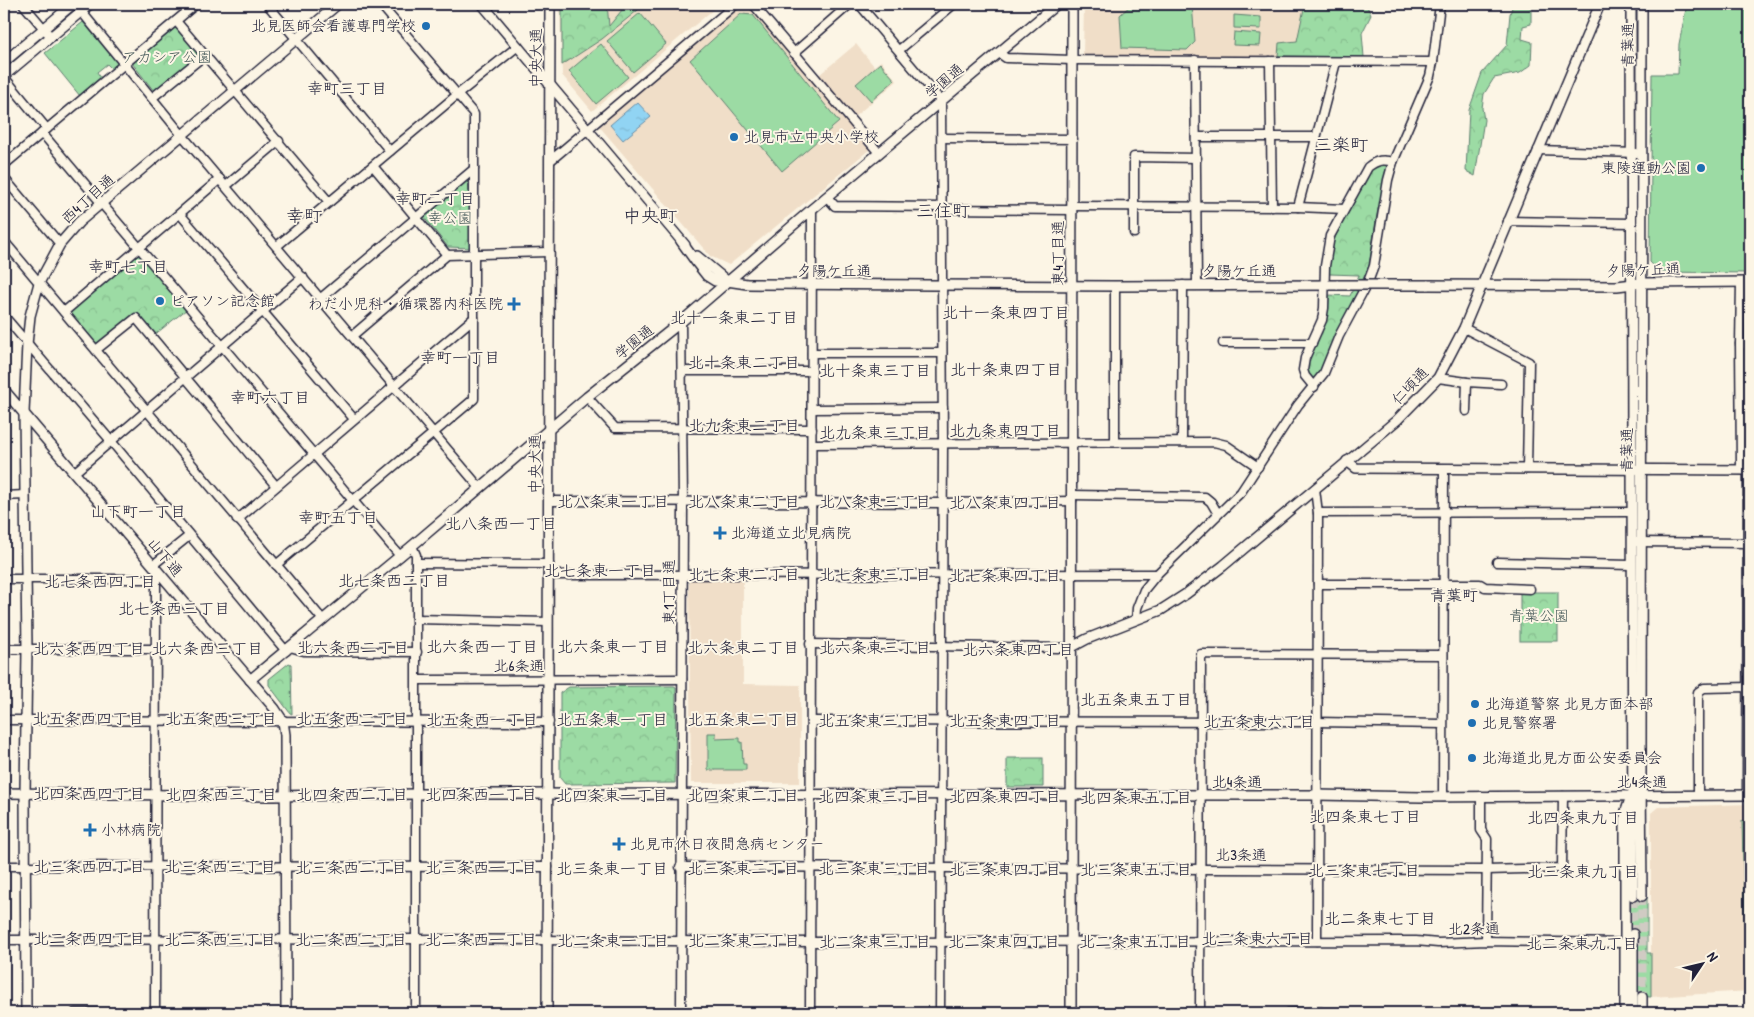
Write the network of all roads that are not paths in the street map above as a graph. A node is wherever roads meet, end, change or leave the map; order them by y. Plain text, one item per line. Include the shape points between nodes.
1 (23, 4) edge
2 (73, 4) edge
3 (90, 4) edge
4 (196, 4) edge
5 (267, 4) edge
6 (338, 4) edge
7 (380, 4) edge
8 (482, 4) edge
9 (550, 4) edge
10 (736, 4) edge
11 (753, 4) edge
12 (850, 4) edge
13 (859, 4) edge
14 (954, 4) edge
15 (1057, 4) edge
16 (1072, 4) edge
17 (1440, 4) edge
18 (1600, 4) edge
19 (1631, 4) edge
20 (1642, 4) edge
21 (81, 11) junction
22 (176, 21) junction
23 (44, 28) junction
24 (51, 37) junction
25 (296, 38) junction
26 (518, 46) junction
27 (899, 50) junction
28 (794, 52) junction
29 (999, 53) junction
30 (205, 55) junction
31 (1072, 60) junction
32 (1195, 60) junction
33 (4, 62) edge
34 (1270, 62) junction
35 (1336, 62) junction
36 (1433, 62) junction
37 (124, 64) junction
38 (4, 77) edge
39 (549, 84) junction
40 (235, 91) junction
41 (457, 95) junction
42 (152, 98) junction
43 (942, 101) junction
44 (588, 130) junction
45 (45, 131) junction
46 (182, 135) junction
47 (1196, 137) junction
48 (1271, 137) junction
49 (1316, 137) junction
50 (942, 138) junction
51 (1073, 139) junction
52 (279, 142) junction
53 (1538, 150) junction
54 (390, 151) junction
55 (879, 153) junction
56 (1637, 153) junction
57 (1197, 158) junction
58 (550, 161) junction
59 (1393, 162) junction
60 (4, 165) edge
61 (373, 166) junction
62 (474, 168) junction
63 (4, 178) edge
64 (220, 179) junction
65 (226, 186) junction
66 (827, 196) junction
67 (329, 202) junction
68 (102, 204) junction
69 (1134, 207) junction
70 (1197, 207) junction
71 (1272, 207) junction
72 (1298, 207) junction
73 (943, 208) junction
74 (1072, 208) junction
75 (812, 209) junction
76 (1344, 209) junction
77 (180, 214) junction
78 (416, 216) junction
79 (1508, 221) junction
80 (1632, 222) junction
81 (1134, 233) dead end
82 (4, 241) edge
83 (60, 244) junction
84 (277, 246) junction
85 (141, 248) junction
86 (548, 252) junction
87 (475, 253) junction
88 (447, 255) junction
89 (304, 278) junction
90 (727, 281) junction
91 (1746, 282) edge
92 (39, 283) junction
93 (1641, 283) junction
94 (1482, 284) junction
95 (1630, 284) junction
96 (812, 285) junction
97 (942, 285) junction
98 (1183, 285) junction
99 (1197, 285) junction
100 (1324, 285) junction
101 (1072, 286) junction
102 (1115, 286) junction
103 (321, 298) junction
104 (64, 312) junction
105 (263, 312) junction
106 (4, 316) edge
107 (474, 318) junction
108 (681, 322) junction
109 (1464, 328) junction
110 (352, 336) junction
111 (1312, 342) junction
112 (27, 344) junction
113 (1223, 344) dead end
114 (1740, 344) junction
115 (1750, 344) edge
116 (224, 346) junction
117 (96, 350) junction
118 (812, 353) junction
119 (942, 353) junction
120 (682, 371) junction
121 (812, 372) junction
122 (1438, 378) junction
123 (185, 379) junction
124 (1467, 382) junction
125 (1501, 384) dead end
126 (394, 385) junction
127 (1314, 387) junction
128 (4, 390) edge
129 (588, 397) junction
130 (1740, 400) junction
131 (1750, 400) edge
132 (943, 408) junction
133 (812, 409) junction
134 (146, 411) junction
135 (1466, 411) dead end
136 (24, 414) junction
137 (354, 419) junction
138 (682, 427) junction
139 (812, 429) junction
140 (549, 430) junction
141 (434, 433) junction
142 (111, 441) junction
143 (1182, 441) junction
144 (1115, 442) junction
145 (1072, 443) junction
146 (812, 444) junction
147 (943, 444) junction
148 (314, 454) junction
149 (1347, 461) junction
150 (1258, 467) junction
151 (1444, 469) junction
152 (1527, 469) junction
153 (1636, 470) junction
154 (1746, 470) edge
155 (75, 472) junction
156 (276, 486) junction
157 (480, 488) junction
158 (1315, 489) junction
159 (4, 496) edge
160 (25, 496) junction
161 (1072, 498) junction
162 (353, 500) junction
163 (549, 501) junction
164 (683, 502) junction
165 (812, 502) junction
166 (942, 504) junction
167 (1444, 512) junction
168 (1632, 512) junction
169 (1318, 513) junction
170 (1218, 514) junction
171 (237, 520) junction
172 (189, 536) junction
173 (1636, 542) junction
174 (1747, 543) junction
175 (412, 546) junction
176 (400, 556) junction
177 (1497, 562) dead end
178 (416, 563) junction
179 (549, 564) junction
180 (153, 565) junction
181 (276, 565) junction
182 (1631, 565) junction
183 (1157, 574) junction
184 (548, 575) junction
185 (682, 575) junction
186 (811, 575) junction
187 (941, 575) junction
188 (1072, 575) junction
189 (159, 577) junction
190 (4, 579) edge
191 (26, 580) junction
192 (1318, 584) junction
193 (1444, 584) junction
194 (1530, 589) dead end
195 (416, 619) junction
196 (324, 620) junction
197 (1136, 620) junction
198 (548, 622) junction
199 (810, 644) junction
200 (941, 647) junction
201 (1072, 647) junction
202 (4, 649) edge
203 (28, 649) junction
204 (288, 649) junction
205 (156, 650) junction
206 (417, 652) junction
207 (1317, 654) junction
208 (1443, 655) junction
209 (682, 679) junction
210 (250, 680) junction
211 (417, 680) junction
212 (548, 680) junction
213 (1749, 687) edge
214 (4, 720) edge
215 (26, 720) junction
216 (156, 721) junction
217 (283, 721) junction
218 (811, 721) junction
219 (1072, 721) junction
220 (416, 722) junction
221 (549, 722) junction
222 (941, 722) junction
223 (1201, 722) junction
224 (1316, 722) junction
225 (1442, 724) junction
226 (4, 793) edge
227 (25, 793) junction
228 (156, 794) junction
229 (416, 794) junction
230 (548, 794) junction
231 (682, 794) junction
232 (811, 795) junction
233 (942, 795) junction
234 (1071, 795) junction
235 (1316, 795) junction
236 (1637, 795) junction
237 (1698, 795) junction
238 (1748, 795) edge
239 (286, 796) junction
240 (1202, 796) junction
241 (1443, 796) junction
242 (1481, 796) junction
243 (1563, 796) junction
244 (4, 866) edge
245 (25, 866) junction
246 (155, 866) junction
247 (286, 867) junction
248 (548, 867) junction
249 (680, 867) junction
250 (416, 868) junction
251 (811, 868) junction
252 (941, 868) junction
253 (1071, 868) junction
254 (1201, 869) junction
255 (1316, 869) junction
256 (1486, 870) junction
257 (1637, 896) tunnel mouth
258 (1633, 934) tunnel mouth
259 (415, 939) junction
260 (4, 940) edge
261 (26, 940) junction
262 (156, 940) junction
263 (285, 940) junction
264 (548, 940) junction
265 (681, 940) junction
266 (1317, 941) junction
267 (810, 942) junction
268 (940, 942) junction
269 (1071, 942) junction
270 (1201, 942) junction
271 (1486, 942) junction
272 (1624, 943) junction
273 (1642, 997) tunnel mouth
274 (1321, 1012) dead end
275 (26, 1013) edge
276 (75, 1013) edge
277 (155, 1013) edge
278 (206, 1013) edge
279 (286, 1013) edge
280 (408, 1013) edge
281 (417, 1013) edge
282 (547, 1013) edge
283 (681, 1013) edge
284 (810, 1013) edge
285 (940, 1013) edge
286 (1071, 1013) edge
287 (1200, 1013) edge
288 (1288, 1013) edge
289 (1625, 1013) edge
290 (1633, 1013) edge
291 (1642, 1013) edge

1 - 23 street
2 - 23 street
3 - 21 street
4 - 22 street
5 - 25 street
6 - 25 street, 西4丁目通
7 - 41 street
8 - 26 street
9 - 39 street, 中央大通
10 - 44 street
11 - 28 street
12 - 28 street
13 - 27 street
14 - 27 street
15 - 29 street, 学園通
16 - 31 street, 東4丁目通
17 - 36 street
18 - 53 street, 仁頃通
19 - 56 street, 青葉通
20 - 56 street, 青葉通
21 - 24 street
21 - 37 street
22 - 30 street
22 - 37 street
23 - 24 street
23 - 33 street
24 - 38 street
25 - 40 street, 西4丁目通
25 - 54 street
26 - 39 street
26 - 41 street
27 - 43 street
28 - 55 street
29 - 31 street via 1006,58
29 - 43 street, 学園通
30 - 40 street
30 - 42 street
31 - 32 street
31 - 51 street, 東4丁目通
32 - 34 street
32 - 47 street
34 - 35 street
34 - 48 street
35 - 36 street
35 - 49 street
36 - 59 street
37 - 42 street
37 - 45 street
38 - 45 street
39 - 44 street
39 - 58 street, 中央大通
40 - 46 street, 西4丁目通
40 - 52 street
41 - 54 street
41 - 62 street via 474,114
42 - 46 street
43 - 50 street
43 - 55 street, 学園通
44 - 58 street
44 - 90 street via 681,241
45 - 60 street
45 - 68 street
46 - 64 street
46 - 68 street, 西4丁目通
47 - 48 street
47 - 57 street
48 - 49 street
48 - 71 street
49 - 72 street
50 - 51 street
50 - 73 street
51 - 74 street, 東4丁目通
52 - 65 street
52 - 67 street
53 - 56 street
53 - 79 street, 仁頃通
54 - 61 street
55 - 66 street, 学園通
56 - 80 street, 青葉通
56 - 93 street, 青葉通
57 - 69 street via 1134,158
57 - 70 street
58 - 86 street, 中央大通
59 - 76 street via 1384,160 1368,166
59 - 127 street via 1382,207 1374,266 1324,373
61 - 67 street
61 - 78 street
62 - 78 street
62 - 87 street
63 - 83 street
64 - 65 street
64 - 77 street
65 - 84 street
66 - 73 street via 835,206
66 - 75 street, 学園通
67 - 84 street
68 - 83 street, 西4丁目通 via 79,222
68 - 85 street
69 - 70 street
69 - 74 street
69 - 81 street
70 - 71 street
70 - 99 street
71 - 72 street
72 - 76 street
73 - 74 street
73 - 97 street
74 - 101 street, 東4丁目通
75 - 90 street, 学園通
75 - 96 street
76 - 100 street via 1330,236
77 - 85 street
77 - 105 street
78 - 88 street
78 - 103 street
79 - 80 street
79 - 94 street, 仁頃通
80 - 95 street, 青葉通
82 - 92 street
83 - 92 street, 西4丁目通
84 - 89 street
85 - 104 street
85 - 116 street
86 - 87 street
86 - 140 street, 中央大通
87 - 88 street
87 - 107 street
88 - 110 street
89 - 103 street
89 - 105 street
90 - 96 street, 夕陽ケ丘通
90 - 108 street, 学園通
91 - 93 street, 夕陽ケ丘通
91 - 114 street
92 - 104 street
92 - 112 street, 西4丁目通
93 - 95 street, 夕陽ケ丘通
93 - 153 street, 青葉通
94 - 95 street, 夕陽ケ丘通
94 - 100 street, 夕陽ケ丘通, bridge
94 - 109 street, 仁頃通
95 - 153 street, 青葉通
96 - 97 street, 夕陽ケ丘通
96 - 118 street
97 - 101 street, 夕陽ケ丘通
97 - 119 street
98 - 99 street, 夕陽ケ丘通
98 - 102 street, 夕陽ケ丘通
98 - 143 street
99 - 100 street, 夕陽ケ丘通
100 - 111 street via 1322,320
101 - 102 street, 夕陽ケ丘通
101 - 145 street, 東4丁目通
102 - 144 street
103 - 110 street
104 - 117 street
105 - 116 street
105 - 137 street
106 - 112 street
107 - 126 street
107 - 141 street via 474,399
108 - 120 street, 東1丁目通
108 - 129 street, 学園通
109 - 122 street, 仁頃通
109 - 152 street via 1529,362
110 - 126 street
111 - 113 street
111 - 127 street via 1303,370
112 - 136 street, 西4丁目通
112 - 142 street
114 - 115 street
114 - 130 street
116 - 123 street
116 - 148 street
117 - 123 street via 136,318
117 - 134 street
118 - 119 street
118 - 121 street
119 - 132 street
120 - 121 street
120 - 138 street, 東1丁目通
121 - 133 street
122 - 124 street
122 - 149 street, 仁頃通 via 1397,420
123 - 134 street
123 - 156 street
124 - 125 street
124 - 135 street
126 - 137 street
126 - 141 street
127 - 150 street via 1298,405
128 - 136 street, 山下通
129 - 138 street via 615,428
129 - 140 street, 学園通
130 - 131 street
130 - 154 street
132 - 133 street
132 - 147 street
133 - 139 street
134 - 142 street
134 - 171 street
136 - 155 street, 山下通
136 - 160 street, 西4丁目通
137 - 148 street
138 - 139 street
138 - 164 street, 東1丁目通
139 - 146 street
140 - 157 street, 学園通
140 - 163 street, 中央大通
141 - 157 street
141 - 162 street
142 - 155 street
142 - 172 street
143 - 144 street
143 - 150 street via 1226,445
144 - 145 street
145 - 147 street
145 - 161 street, 東4丁目通
146 - 147 street
146 - 165 street
147 - 166 street
148 - 156 street
148 - 162 street
149 - 151 street via 1356,468
149 - 158 street, 仁頃通
150 - 170 street via 1241,492
151 - 152 street
151 - 167 street
152 - 153 street
153 - 154 street
153 - 168 street, 青葉通
153 - 173 street, 青葉通
154 - 174 street
155 - 180 street, 山下通
156 - 171 street
157 - 175 street, 学園通
158 - 169 street
158 - 197 street, 仁頃通 via 1186,594 1161,610
159 - 160 street
160 - 191 street, 西4丁目通
161 - 166 street
161 - 170 street via 1205,497
161 - 188 street, 東4丁目通
162 - 176 street
162 - 181 street
163 - 164 street
163 - 179 street, 中央大通
164 - 165 street
164 - 185 street, 東1丁目通
165 - 166 street
165 - 186 street
166 - 187 street
167 - 168 street
167 - 169 street
167 - 193 street
168 - 173 street, 青葉通
169 - 192 street
170 - 183 street
171 - 181 street
172 - 180 street
172 - 204 street
173 - 174 street
173 - 182 street, 青葉通
173 - 236 street, 青葉通
174 - 213 street
175 - 176 street, 学園通
175 - 178 street
176 - 196 street, 学園通
177 - 182 street
178 - 179 street
178 - 195 street
179 - 184 street, 中央大通
180 - 189 street, 山下通
181 - 196 street
182 - 236 street, 青葉通
183 - 188 street
183 - 197 street via 1144,590
184 - 185 street
184 - 198 street, 中央大通
185 - 186 street
185 - 209 street, 東1丁目通
186 - 187 street
186 - 199 street
187 - 188 street
187 - 200 street
188 - 201 street, 東4丁目通
189 - 191 street
189 - 205 street
189 - 210 street, 山下通
190 - 191 street
191 - 203 street, 西4丁目通
192 - 193 street
192 - 207 street
193 - 194 street
193 - 208 street
195 - 198 street
195 - 206 street
196 - 204 street, 学園通
197 - 201 street, 仁頃通
198 - 212 street, 中央大通
199 - 200 street
199 - 218 street
200 - 201 street
200 - 222 street
201 - 219 street, 東4丁目通
202 - 203 street
203 - 205 street
203 - 215 street, 西4丁目通
204 - 206 street
204 - 210 street, 学園通
205 - 216 street
206 - 211 street
207 - 208 street
207 - 223 street via 1201,654
207 - 224 street
208 - 225 street
209 - 212 street, 北6条通
209 - 231 street, 東1丁目通
210 - 217 street, 山下通
211 - 212 street, 北6条通
211 - 220 street
212 - 221 street, 中央大通
213 - 237 street via 1704,688 1698,692
213 - 238 street
214 - 215 street
215 - 216 street
215 - 227 street, 西4丁目通
216 - 217 street
216 - 228 street
217 - 220 street
217 - 239 street
218 - 222 street
218 - 232 street
219 - 222 street
219 - 223 street
219 - 234 street, 東4丁目通
220 - 221 street
220 - 229 street
221 - 230 street, 中央大通
222 - 233 street
223 - 224 street
223 - 240 street
224 - 225 street
224 - 235 street
225 - 241 street
226 - 227 street, 北4条通
227 - 228 street, 北4条通
227 - 245 street, 西4丁目通
228 - 239 street, 北4条通
228 - 246 street
229 - 230 street, 北4条通
229 - 239 street, 北4条通
229 - 250 street
230 - 231 street, 北4条通
230 - 248 street, 中央大通
231 - 232 street, 北4条通
231 - 249 street, 東1丁目通
232 - 233 street, 北4条通
232 - 251 street
233 - 234 street, 北4条通
233 - 252 street
234 - 240 street, 北4条通
234 - 253 street, 東4丁目通
235 - 240 street, 北4条通
235 - 241 street, 北4条通
235 - 255 street
236 - 237 street, 北4条通
236 - 243 street, 北4条通
236 - 257 street, 青葉通
236 - 272 street via 1625,814
237 - 238 street, 北4条通
239 - 247 street
240 - 254 street
241 - 242 street, 北4条通
242 - 243 street, 北4条通
242 - 256 street via 1481,830 1487,839
243 - 256 street, 北3条通 via 1562,868
244 - 245 street
245 - 246 street
245 - 261 street, 西4丁目通
246 - 247 street
246 - 262 street
247 - 250 street
247 - 263 street
248 - 250 street
248 - 264 street, 中央大通
249 - 251 street, 北3条通
249 - 265 street, 東1丁目通
250 - 259 street
251 - 252 street, 北3条通
251 - 267 street
252 - 253 street, 北3条通
252 - 268 street
253 - 254 street, 北3条通
253 - 269 street, 東4丁目通
254 - 255 street, 北3条通
254 - 270 street
255 - 256 street, 北3条通
255 - 266 street
256 - 271 street
258 - 290 street
259 - 263 street, 北2条通
259 - 264 street, 北2条通
259 - 281 street
260 - 261 street, 北2条通
261 - 262 street, 北2条通
261 - 275 street, 西4丁目通
262 - 263 street, 北2条通
262 - 277 street
263 - 279 street
264 - 265 street, 北2条通
264 - 282 street, 中央大通
265 - 267 street, 北2条通
265 - 283 street, 東1丁目通
266 - 270 street, 北2条通
266 - 271 street, 北2条通
267 - 268 street, 北2条通
267 - 284 street
268 - 269 street, 北2条通
268 - 285 street
269 - 270 street, 北2条通
269 - 286 street, 東4丁目通
270 - 287 street
271 - 272 street, 北2条通
272 - 289 street
273 - 291 street
274 - 288 street
276 - 277 street
277 - 278 street
280 - 281 street

